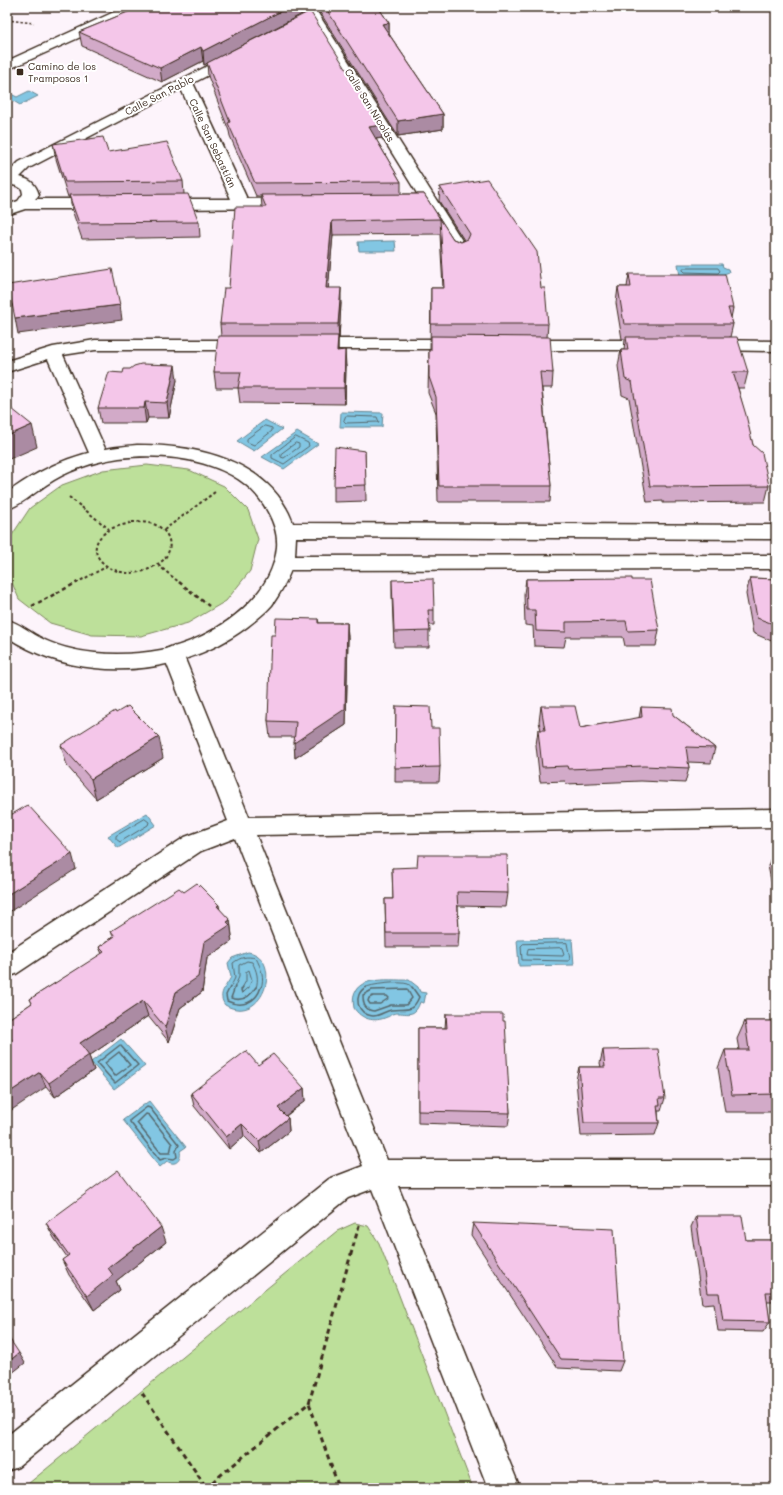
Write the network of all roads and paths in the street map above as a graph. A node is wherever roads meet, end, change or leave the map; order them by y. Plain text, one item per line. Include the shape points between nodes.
1 (136, 7) edge
2 (311, 11) edge
3 (300, 22) edge
4 (246, 50) edge
5 (7, 66) edge
6 (185, 82) junction
7 (8, 180) edge
8 (415, 202) edge
9 (431, 202) junction
10 (240, 203) junction
11 (304, 203) edge
12 (23, 204) junction
13 (116, 204) edge
14 (147, 204) edge
15 (7, 210) edge
16 (460, 250) edge
17 (259, 344) edge
18 (291, 344) edge
19 (479, 344) edge
20 (502, 344) edge
21 (776, 346) edge
22 (53, 352) junction
23 (7, 367) edge
24 (99, 455) junction
25 (241, 473) junction
26 (44, 476) junction
27 (7, 503) edge
28 (109, 530) junction
29 (164, 530) junction
30 (286, 530) junction
31 (776, 532) edge
32 (776, 562) edge
33 (284, 563) junction
34 (158, 565) junction
35 (106, 567) junction
36 (28, 608) dead end
37 (235, 627) junction
38 (10, 633) edge
39 (173, 654) junction
40 (776, 818) edge
41 (241, 826) junction
42 (7, 966) edge
43 (379, 1173) junction
44 (776, 1173) edge
45 (361, 1221) dead end
46 (138, 1387) dead end
47 (309, 1403) junction
48 (7, 1456) edge
49 (206, 1488) edge
50 (339, 1488) edge
51 (504, 1488) edge

1 - 5 street
2 - 3 street
2 - 9 street, Calle San Nicolás
4 - 6 street, Calle San Pablo
6 - 7 street, Calle San Pablo via 24,165
6 - 10 street, Calle San Sebastián
7 - 12 street via 21,182 29,187 31,195
8 - 9 street
9 - 16 street, Calle San Nicolás
10 - 11 street
10 - 14 street
12 - 13 street
12 - 15 street
17 - 22 street via 95,345
18 - 19 street
20 - 21 street
22 - 23 street
22 - 24 street
24 - 25 street via 134,450 172,451 209,459
24 - 26 street
25 - 29 path
25 - 30 street via 262,489 277,508
26 - 27 street
26 - 28 path
28 - 29 path via 132,522 155,525
28 - 35 path via 96,544 95,553
29 - 34 path via 169,536 170,551
30 - 31 street
30 - 33 street via 287,549
32 - 33 street
33 - 37 street via 266,599
34 - 35 path via 149,570 126,573 115,572
34 - 37 path
35 - 36 path
37 - 39 street via 206,642
38 - 39 street via 48,650 87,660 130,661
39 - 41 street
40 - 41 street
41 - 42 street via 193,844
41 - 43 street
43 - 44 street
43 - 48 street via 339,1188
43 - 51 street
45 - 47 path
46 - 49 path
47 - 49 path
47 - 50 path

